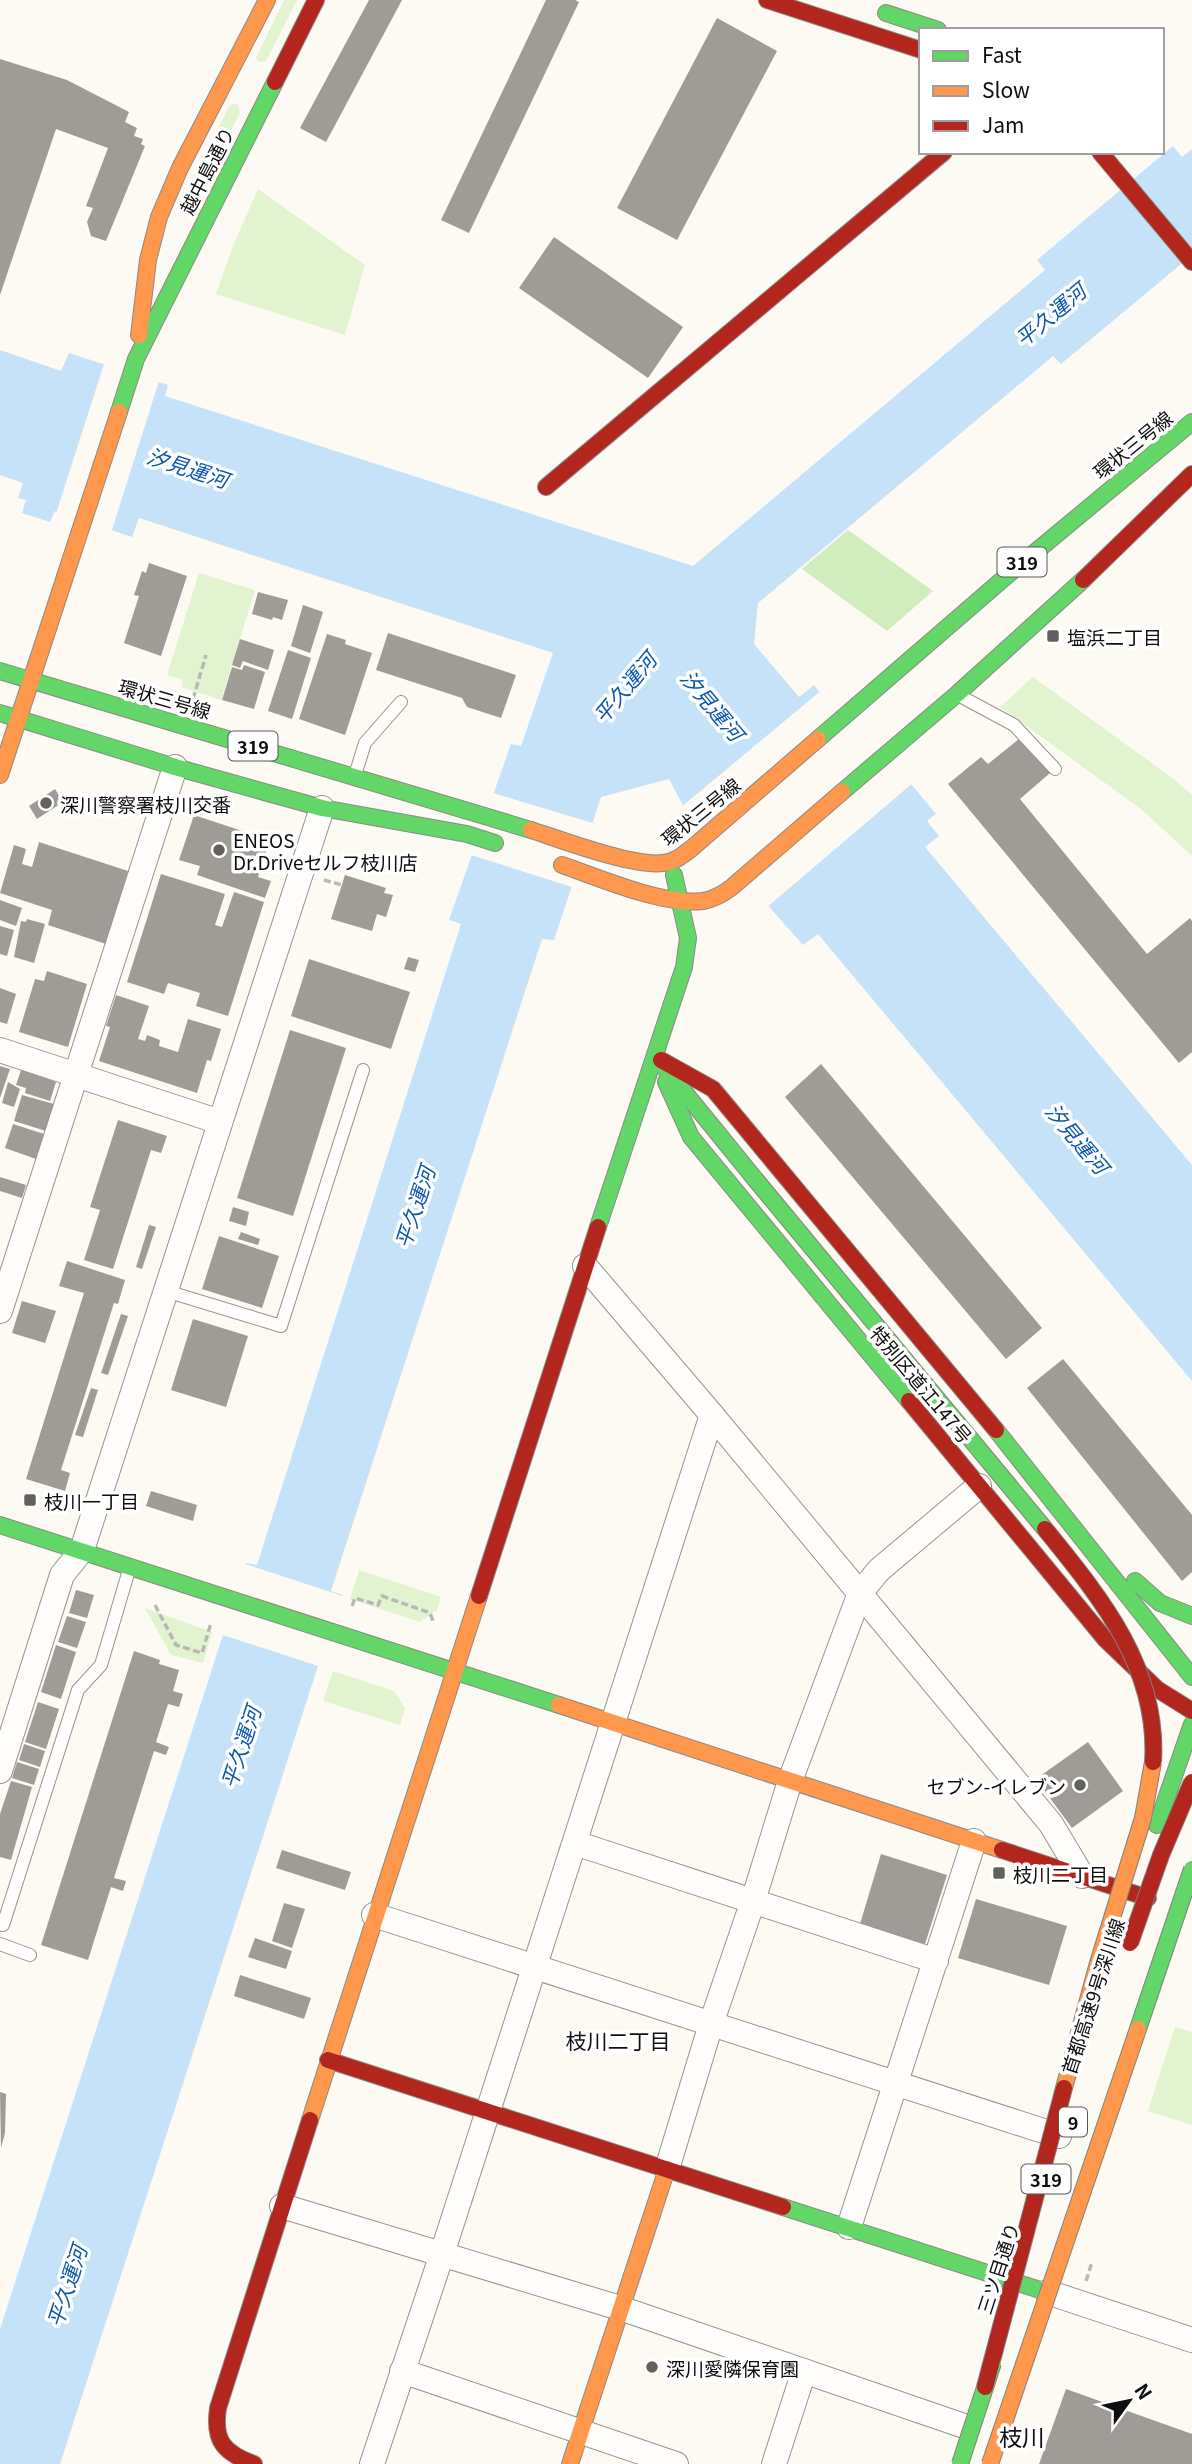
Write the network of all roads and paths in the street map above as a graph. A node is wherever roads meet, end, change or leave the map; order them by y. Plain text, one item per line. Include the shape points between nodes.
1 (267, 0) edge
2 (316, 0) edge
3 (767, 0) edge
4 (872, 9) dead end
5 (932, 28) edge
6 (919, 49) edge
7 (942, 154) edge
8 (1102, 154) edge
9 (1192, 262) edge
10 (136, 359) junction
11 (1192, 422) edge
12 (1192, 474) edge
13 (546, 487) dead end
14 (1050, 539) junction
15 (1050, 560) dead end
16 (1010, 573) junction
17 (1029, 578) dead end
18 (1041, 590) dead end
19 (1046, 613) junction
20 (206, 655) dead end
21 (0, 671) edge
22 (30, 681) junction
23 (957, 694) junction
24 (192, 701) dead end
25 (401, 702) dead end
26 (0, 713) edge
27 (18, 718) junction
28 (175, 767) junction
29 (1055, 769) dead end
30 (0, 775) edge
31 (355, 776) junction
32 (322, 808) junction
33 (505, 847) dead end
34 (544, 859) dead end
35 (671, 862) junction
36 (321, 879) dead end
37 (342, 885) dead end
38 (681, 900) junction
39 (0, 1050) edge
40 (655, 1056) junction
41 (363, 1070) dead end
42 (76, 1074) junction
43 (220, 1122) junction
44 (585, 1266) junction
45 (166, 1291) junction
46 (0, 1311) edge
47 (712, 1415) junction
48 (1018, 1455) junction
49 (979, 1486) junction
50 (0, 1525) edge
51 (82, 1550) junction
52 (130, 1566) junction
53 (860, 1593) junction
54 (155, 1605) dead end
55 (352, 1606) dead end
56 (1192, 1616) edge
57 (433, 1621) dead end
58 (211, 1623) dead end
59 (454, 1673) junction
60 (1192, 1677) edge
61 (1192, 1712) edge
62 (614, 1722) junction
63 (1192, 1724) edge
64 (0, 1771) edge
65 (790, 1781) junction
66 (1192, 1782) edge
67 (974, 1841) junction
68 (575, 1843) junction
69 (1192, 1848) edge
70 (1192, 1869) edge
71 (1082, 1876) junction
72 (1135, 1893) junction
73 (753, 1901) junction
74 (1172, 1906) junction
75 (1192, 1912) edge
76 (374, 1915) junction
77 (4, 1925) dead end
78 (0, 1944) edge
79 (30, 1955) dead end
80 (1125, 1957) dead end
81 (936, 1961) junction
82 (534, 1967) junction
83 (711, 2024) junction
84 (328, 2060) junction
85 (896, 2084) junction
86 (487, 2111) junction
87 (1065, 2133) junction
88 (667, 2169) junction
89 (282, 2206) junction
90 (849, 2227) junction
91 (442, 2254) junction
92 (1015, 2282) junction
93 (1047, 2292) junction
94 (620, 2308) junction
95 (1192, 2340) edge
96 (402, 2371) junction
97 (804, 2371) junction
98 (985, 2387) junction
99 (967, 2427) junction
100 (580, 2432) junction
101 (254, 2464) edge
102 (372, 2464) edge
103 (570, 2464) edge
104 (676, 2464) edge
105 (774, 2464) edge
106 (957, 2464) edge
107 (990, 2464) edge

1 - 10 main road, 越中島通り via 159,217 148,260
2 - 10 main road, 越中島通り
3 - 6 main road
4 - 5 main road
7 - 13 main road
8 - 9 main road
10 - 22 main road, 越中島通り
11 - 14 main road, 環状三号線 / 319
12 - 19 main road, 319 via 1077,578
14 - 15 main road
14 - 16 main road, 環状三号線 / 319
16 - 17 main road
16 - 35 main road, 環状三号線 / 319
18 - 19 main road
19 - 23 main road, 319
20 - 24 path
21 - 22 main road, 環状三号線 / 319
22 - 27 main road, 越中島通り
22 - 31 main road, 環状三号線 / 319
23 - 29 lane via 1014,725
23 - 38 main road, 319 via 741,879 714,899
25 - 31 lane via 365,743
26 - 27 main road, 319
27 - 28 main road, 319
27 - 30 main road, 越中島通り
28 - 32 main road, 319
28 - 42 street
31 - 35 main road, 環状三号線 / 319 via 590,848 641,861
32 - 33 main road, 319 via 467,834
32 - 43 street
34 - 38 main road, 319
35 - 38 main road
36 - 37 path
38 - 40 main road via 688,938 684,967
39 - 42 street
40 - 44 main road
40 - 48 main road, 特別区道江147号 via 713,1090
40 - 49 main road, 特別区道江147号 via 691,1137
40 - 98 main road, bridge via 1080,1572 1135,1654 1148,1695 1152,1774 1143,1816 1098,1962
41 - 45 lane via 281,1326
42 - 43 street
42 - 46 street
43 - 45 street
44 - 47 street
44 - 59 main road
45 - 51 street
47 - 53 street
47 - 62 street
48 - 56 main road, 特別区道江147号 via 1154,1601
48 - 60 main road, 特別区道江147号
49 - 53 street via 879,1570
49 - 61 main road, 特別区道江147号 via 1105,1639 1157,1689
50 - 51 main road
51 - 52 main road
51 - 64 street via 62,1575
52 - 59 main road
52 - 77 lane via 101,1665 78,1690
53 - 65 street
53 - 71 street via 1051,1824
54 - 58 path via 176,1645 202,1653
55 - 57 path via 355,1598 379,1605 382,1596 430,1613
59 - 62 main road
59 - 76 main road
62 - 65 main road
62 - 68 street
63 - 72 main road, 三ツ目通り / 319
65 - 67 main road
65 - 73 street
66 - 80 main road, 首都高速9号深川線, bridge
67 - 71 main road
67 - 81 street
68 - 73 street
68 - 82 street
69 - 74 main road, 319
70 - 107 main road, 9, bridge
71 - 72 main road
72 - 74 main road
72 - 87 main road, 三ツ目通り / 319
73 - 81 street
73 - 83 street
74 - 75 main road
74 - 93 main road, 319
76 - 82 street
76 - 84 main road
78 - 79 lane
81 - 85 street
82 - 83 street
82 - 86 street
83 - 85 street
83 - 88 street
84 - 86 main road
84 - 89 main road
85 - 87 street
85 - 90 street
86 - 88 main road
86 - 91 street
87 - 92 main road, 三ツ目通り / 319
87 - 98 main road, 9, bridge via 1047,2208
88 - 90 main road
88 - 94 main road
89 - 91 street
89 - 101 main road via 216,2416 219,2437 228,2451
90 - 92 main road
91 - 94 street
91 - 96 street
92 - 93 main road
92 - 99 main road, 三ツ目通り / 319
93 - 95 street
93 - 107 main road, 319
94 - 97 street
94 - 100 main road
96 - 100 street
96 - 102 street
97 - 99 street
97 - 105 street
98 - 106 main road, 9, bridge
99 - 106 main road, 三ツ目通り / 319
100 - 103 main road
100 - 104 street

